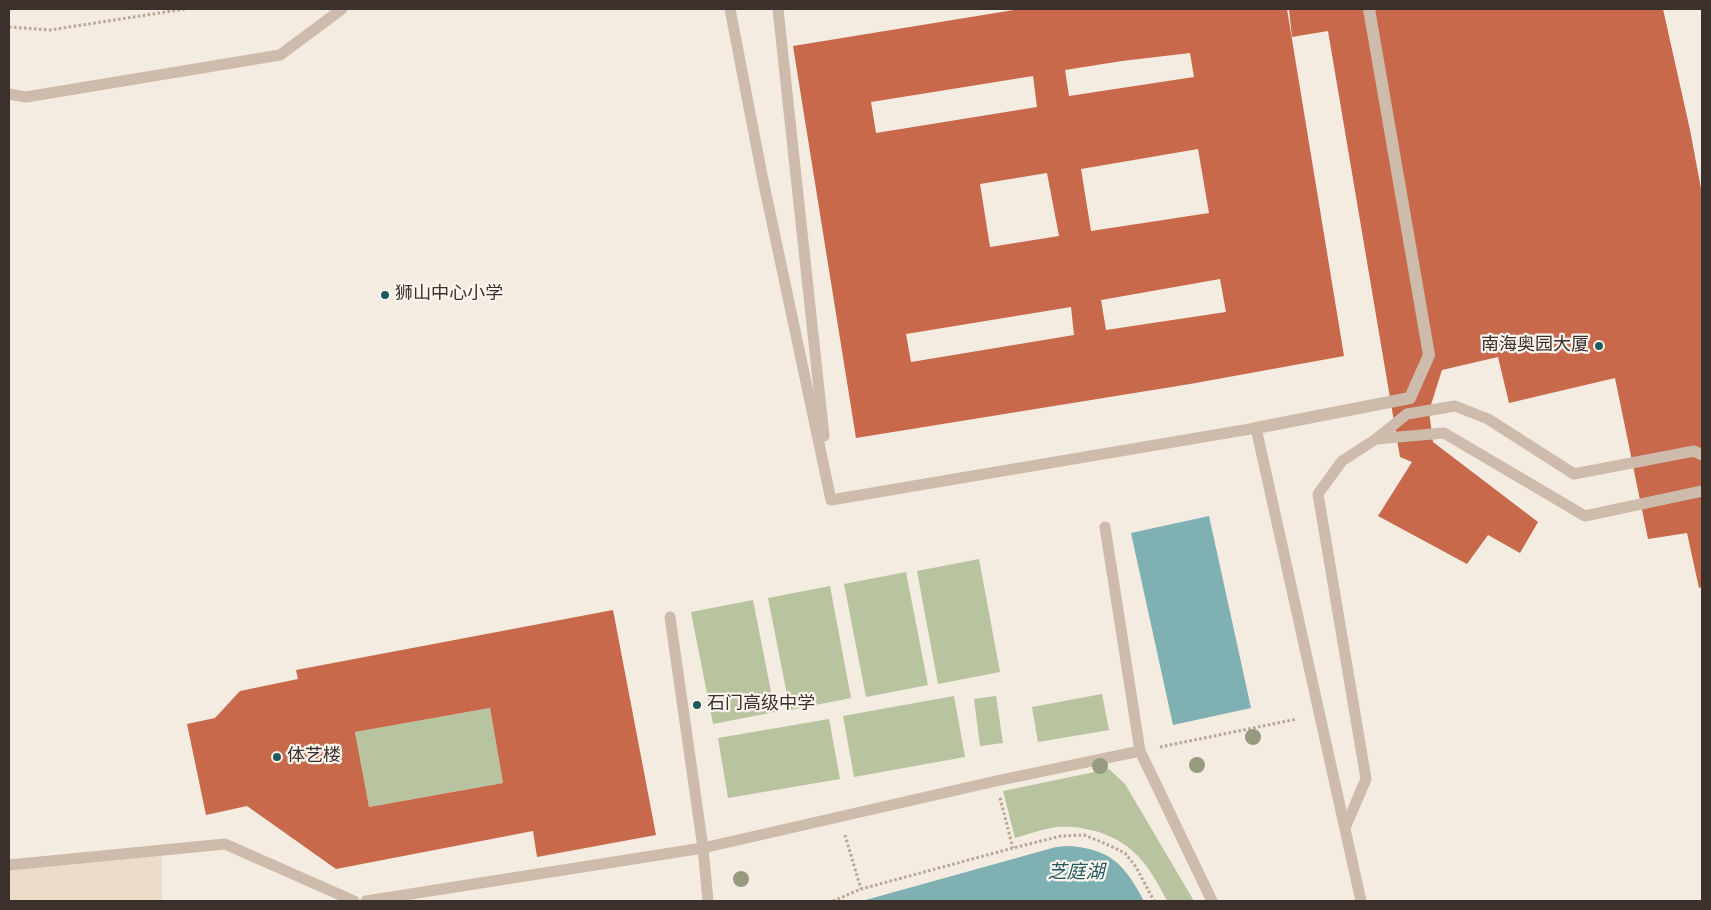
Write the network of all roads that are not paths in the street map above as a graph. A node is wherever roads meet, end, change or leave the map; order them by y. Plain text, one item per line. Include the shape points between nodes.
1 (342, 9) edge
2 (730, 9) edge
3 (778, 9) edge
4 (1368, 9) edge
5 (9, 94) edge
6 (1256, 428) junction
7 (1376, 439) junction
8 (1702, 455) edge
9 (1702, 490) edge
10 (832, 500) junction
11 (1105, 527) dead end
12 (670, 617) dead end
13 (1140, 751) junction
14 (1345, 828) junction
15 (703, 848) junction
16 (9, 865) edge
17 (354, 901) edge
18 (366, 901) edge
19 (708, 901) edge
20 (1212, 901) edge
21 (1361, 901) edge

1 - 5 lane via 280,55 26,97
2 - 10 lane
3 - 10 lane
4 - 6 street via 1429,355 1410,398
6 - 10 lane
6 - 14 lane
7 - 8 lane via 1407,414 1455,406 1488,419 1574,474 1694,451
7 - 9 lane via 1444,433 1585,516
7 - 14 lane via 1342,461 1318,494 1366,779
11 - 13 lane
12 - 15 lane
13 - 15 lane
13 - 20 lane
14 - 21 lane
15 - 18 lane
15 - 19 lane
16 - 17 lane via 225,844

